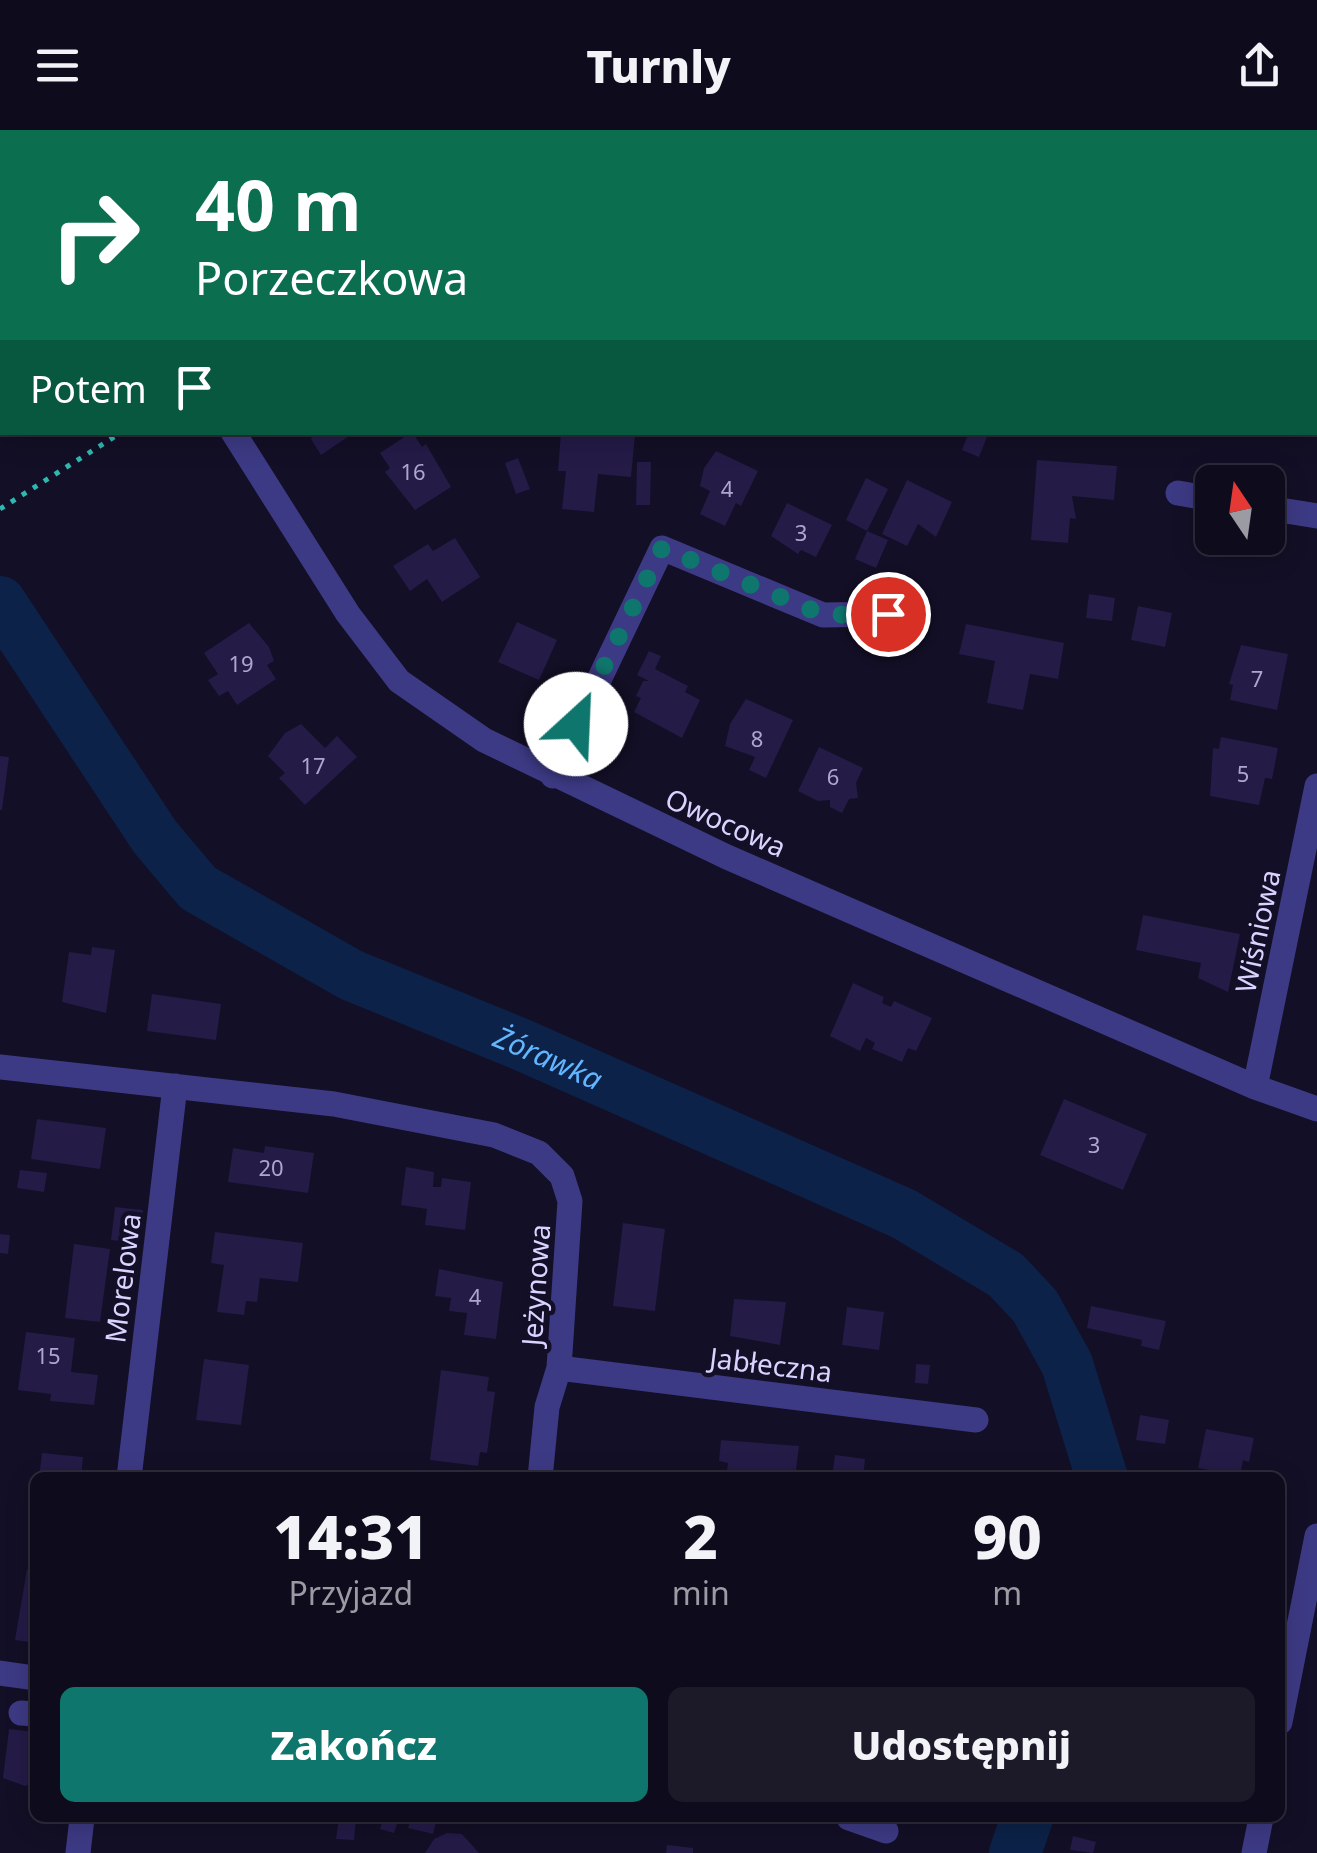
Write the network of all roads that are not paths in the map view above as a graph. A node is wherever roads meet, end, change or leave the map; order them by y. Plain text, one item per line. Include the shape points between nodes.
1 (236, 435) edge
2 (1178, 493) dead end
3 (1195, 496) edge
4 (1285, 511) edge
5 (1317, 516) edge
6 (888, 614) dead end
7 (553, 776) junction
8 (1317, 786) edge
9 (0, 1068) edge
10 (175, 1086) junction
11 (1255, 1087) junction
12 (1317, 1109) edge
13 (559, 1368) junction
14 (976, 1420) dead end
15 (130, 1472) edge
16 (541, 1472) edge
17 (1317, 1536) edge
18 (0, 1673) edge
19 (30, 1677) edge
20 (1285, 1697) edge
21 (82, 1822) edge
22 (861, 1822) edge
23 (1260, 1822) edge
24 (886, 1831) dead end
25 (78, 1853) edge
26 (1254, 1853) edge

1 - 7 street, Owocowa via 348,614 399,682 484,740
2 - 3 street
4 - 5 street
6 - 7 street via 824,615 662,548
7 - 11 street, Owocowa
8 - 11 street, Wiśniowa
9 - 10 street
10 - 13 street, Jeżynowa via 334,1104 494,1136 539,1153 562,1176 570,1201
10 - 15 street, Morelowa
11 - 12 street, Owocowa
13 - 14 street, Jabłeczna
13 - 16 street, Jeżynowa via 547,1407
17 - 20 street
18 - 19 street
21 - 25 street
22 - 24 street
23 - 26 street

